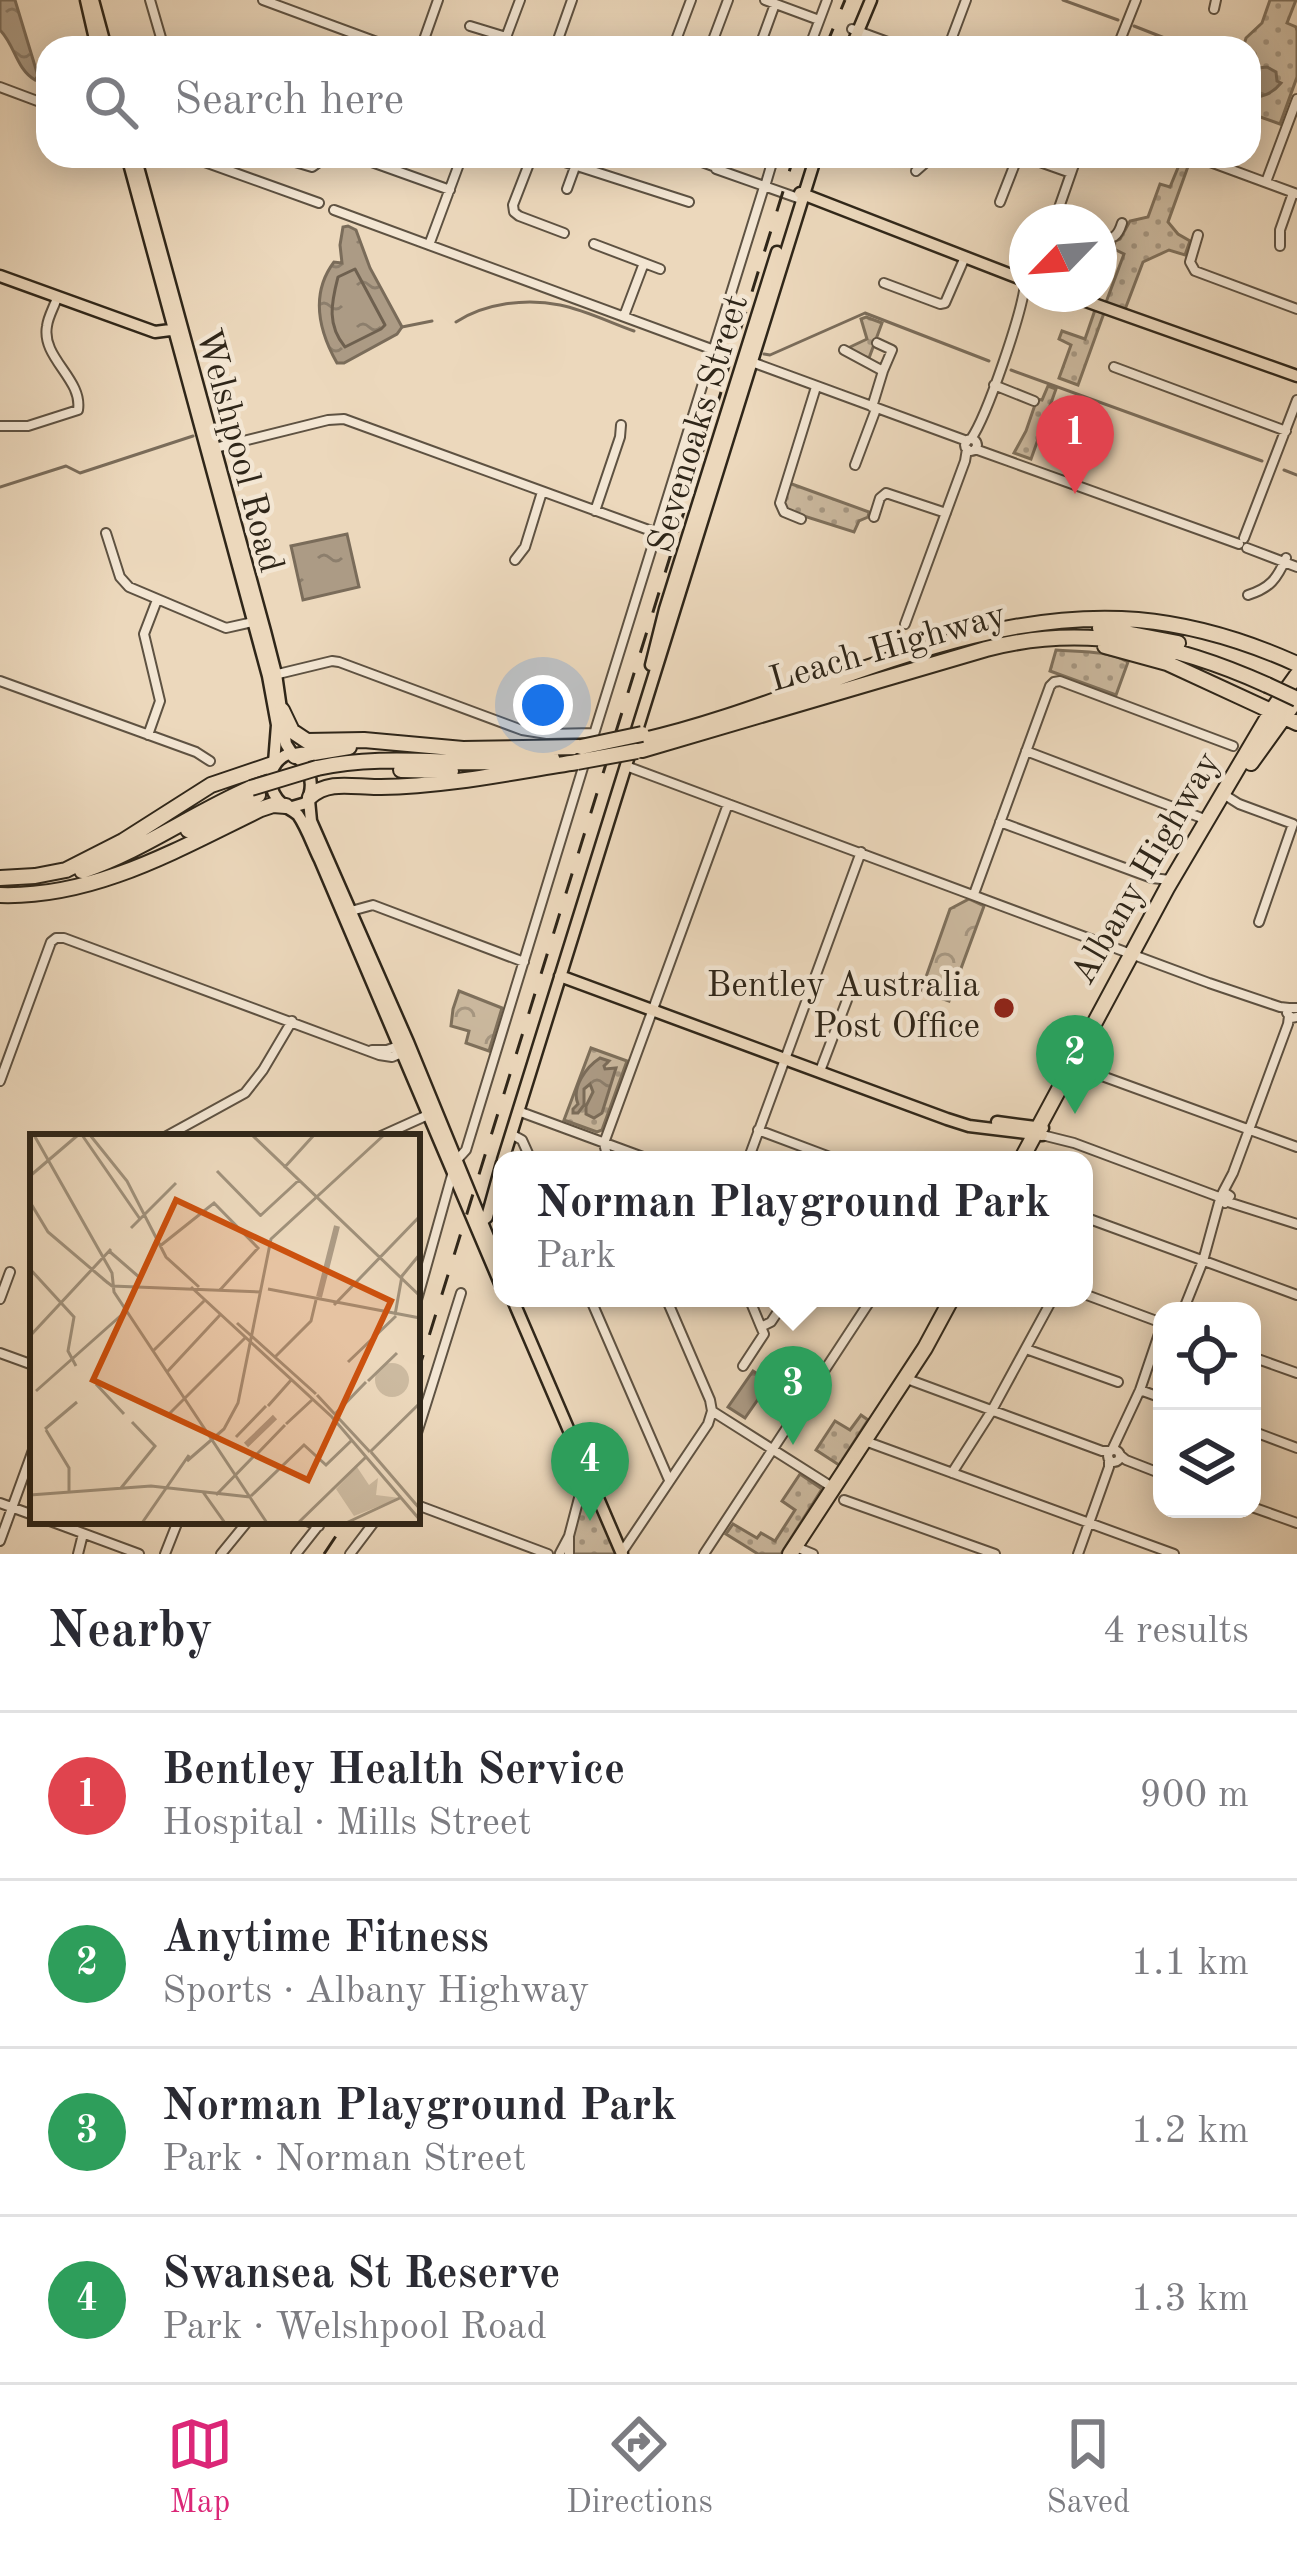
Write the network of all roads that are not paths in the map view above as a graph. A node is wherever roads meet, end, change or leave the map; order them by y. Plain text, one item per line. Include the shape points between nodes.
1 (89, 0) edge
2 (150, 0) edge
3 (263, 0) edge
4 (438, 0) edge
5 (520, 0) edge
6 (572, 0) edge
7 (691, 0) edge
8 (728, 0) edge
9 (827, 0) edge
10 (867, 0) edge
11 (966, 0) edge
12 (1136, 0) edge
13 (770, 2) edge
14 (819, 20) junction
15 (470, 26) dead end
16 (855, 30) junction
17 (99, 36) edge
18 (160, 36) edge
19 (358, 36) edge
20 (425, 36) edge
21 (503, 36) edge
22 (506, 36) edge
23 (559, 36) edge
24 (678, 36) edge
25 (714, 36) edge
26 (762, 36) edge
27 (813, 36) edge
28 (853, 36) edge
29 (871, 36) edge
30 (953, 36) edge
31 (1122, 36) edge
32 (0, 87) edge
33 (1297, 99) edge
34 (36, 100) edge
35 (134, 168) edge
36 (221, 168) edge
37 (389, 168) edge
38 (458, 168) edge
39 (527, 168) edge
40 (574, 168) edge
41 (582, 168) edge
42 (723, 168) edge
43 (770, 168) edge
44 (810, 168) edge
45 (919, 168) edge
46 (1015, 168) edge
47 (1056, 168) edge
48 (1073, 168) edge
49 (1227, 168) edge
50 (916, 171) dead end
51 (1071, 173) junction
52 (1266, 182) junction
53 (765, 185) junction
54 (567, 189) dead end
55 (450, 190) junction
56 (1295, 193) edge
57 (802, 196) junction
58 (689, 202) dead end
59 (1000, 202) dead end
60 (319, 203) dead end
61 (1061, 204) edge
62 (334, 210) dead end
63 (1122, 223) dead end
64 (1117, 231) edge
65 (565, 233) dead end
66 (1198, 235) dead end
67 (429, 244) junction
68 (594, 244) dead end
69 (1280, 246) dead end
70 (966, 256) junction
71 (644, 262) junction
72 (660, 268) dead end
73 (1009, 274) edge
74 (0, 276) edge
75 (884, 283) dead end
76 (57, 298) junction
77 (1297, 309) edge
78 (1018, 312) edge
79 (1115, 312) edge
80 (624, 316) junction
81 (178, 330) junction
82 (877, 343) dead end
83 (714, 350) junction
84 (844, 350) dead end
85 (746, 363) junction
86 (1114, 367) dead end
87 (883, 370) junction
88 (1297, 378) edge
89 (994, 385) junction
90 (817, 387) junction
91 (1034, 400) dead end
92 (1297, 400) edge
93 (874, 408) junction
94 (621, 424) dead end
95 (0, 426) edge
96 (1286, 431) junction
97 (972, 443) junction
98 (211, 452) junction
99 (855, 465) dead end
100 (542, 492) junction
101 (596, 511) junction
102 (946, 513) junction
103 (874, 517) dead end
104 (801, 519) dead end
105 (106, 533) dead end
106 (657, 533) junction
107 (694, 534) junction
108 (1245, 542) junction
109 (515, 560) dead end
110 (1285, 560) junction
111 (1297, 564) edge
112 (1248, 595) dead end
113 (157, 600) junction
114 (261, 624) junction
115 (905, 624) dead end
116 (1011, 628) junction
117 (943, 645) junction
118 (986, 649) junction
119 (1297, 660) edge
120 (272, 675) junction
121 (1297, 675) edge
122 (0, 681) edge
123 (1269, 683) junction
124 (1297, 697) edge
125 (1249, 700) junction
126 (282, 710) junction
127 (1285, 721) edge
128 (1259, 732) junction
129 (594, 733) junction
130 (148, 735) junction
131 (643, 740) junction
132 (426, 746) junction
133 (1233, 746) dead end
134 (1026, 751) junction
135 (294, 756) junction
136 (576, 757) junction
137 (210, 761) dead end
138 (273, 763) junction
139 (626, 766) junction
140 (254, 792) junction
141 (309, 798) junction
142 (1231, 802) junction
143 (728, 804) junction
144 (287, 807) junction
145 (1210, 818) junction
146 (1000, 822) junction
147 (1295, 824) edge
148 (861, 853) junction
149 (0, 882) edge
150 (1169, 884) junction
151 (28, 894) junction
152 (0, 895) edge
153 (974, 895) junction
154 (347, 913) junction
155 (1259, 922) dead end
156 (1135, 955) junction
157 (524, 962) junction
158 (560, 976) junction
159 (847, 1000) dead end
160 (652, 1011) junction
161 (1292, 1013) edge
162 (292, 1021) junction
163 (405, 1047) junction
164 (785, 1058) junction
165 (3, 1064) edge
166 (1079, 1068) junction
167 (820, 1071) junction
168 (0, 1081) edge
169 (518, 1111) junction
170 (433, 1113) junction
171 (758, 1130) junction
172 (1249, 1130) junction
173 (1040, 1131) junction
174 (170, 1134) edge
175 (386, 1134) edge
176 (511, 1134) junction
177 (469, 1137) junction
178 (604, 1143) junction
179 (451, 1148) junction
180 (1297, 1148) edge
181 (506, 1151) edge
182 (527, 1151) edge
183 (606, 1151) edge
184 (626, 1151) edge
185 (751, 1151) edge
186 (814, 1151) edge
187 (1030, 1151) edge
188 (454, 1167) junction
189 (493, 1191) edge
190 (461, 1194) junction
191 (1225, 1197) junction
192 (447, 1201) junction
193 (476, 1220) junction
194 (1093, 1220) edge
195 (1297, 1224) edge
196 (493, 1253) edge
197 (1203, 1261) junction
198 (493, 1264) edge
199 (10, 1272) dead end
200 (420, 1290) edge
201 (461, 1293) dead end
202 (1297, 1295) edge
203 (1093, 1297) edge
204 (0, 1299) edge
205 (1187, 1302) edge
206 (515, 1307) edge
207 (594, 1307) edge
208 (671, 1307) edge
209 (753, 1307) edge
210 (781, 1307) edge
211 (866, 1307) edge
212 (947, 1307) edge
213 (1048, 1307) edge
214 (1153, 1321) edge
215 (761, 1327) junction
216 (1026, 1349) junction
217 (1153, 1351) edge
218 (0, 1353) edge
219 (1261, 1360) edge
220 (30, 1364) edge
221 (743, 1366) dead end
222 (1297, 1373) edge
223 (905, 1379) junction
224 (1118, 1382) dead end
225 (1140, 1390) junction
226 (1153, 1395) edge
227 (712, 1411) junction
228 (992, 1412) junction
229 (420, 1423) edge
230 (1261, 1434) edge
231 (864, 1440) junction
232 (1297, 1448) edge
233 (774, 1449) junction
234 (1114, 1456) junction
235 (30, 1459) edge
236 (1153, 1471) edge
237 (586, 1473) junction
238 (952, 1473) junction
239 (669, 1480) junction
240 (838, 1494) junction
241 (0, 1503) edge
242 (420, 1505) edge
243 (13, 1507) junction
244 (1261, 1510) edge
245 (30, 1514) edge
246 (1090, 1523) junction
247 (1297, 1523) edge
248 (177, 1524) edge
249 (246, 1524) edge
250 (320, 1524) edge
251 (372, 1524) edge
252 (73, 1525) edge
253 (83, 1534) junction
254 (0, 1541) edge
255 (80, 1549) edge
256 (565, 1549) edge
257 (792, 1550) edge
258 (1159, 1551) edge
259 (544, 1552) edge
260 (621, 1553) edge
261 (139, 1554) edge
262 (165, 1554) edge
263 (221, 1554) edge
264 (296, 1554) edge
265 (350, 1554) edge
266 (704, 1554) edge
267 (813, 1554) edge
268 (995, 1554) edge
269 (1078, 1554) edge
270 (1174, 1554) edge

1 - 17 main road
2 - 18 street
3 - 19 street
4 - 20 street
5 - 22 street
6 - 23 street
7 - 24 street
8 - 25 street
9 - 14 street
10 - 16 main road
11 - 30 street
12 - 31 street
13 - 14 street
13 - 26 street
14 - 27 street
15 - 21 street
16 - 28 main road
16 - 29 street
32 - 34 street
33 - 52 street
35 - 81 main road, Welshpool Road
36 - 60 street
37 - 55 street
38 - 55 street
39 - 65 street via 514,212
40 - 54 street
41 - 58 street
42 - 53 street
43 - 53 street
44 - 57 main road, Sevenoaks Street
45 - 50 street
46 - 59 street
47 - 51 street
48 - 51 street
49 - 52 street
51 - 61 street
52 - 56 street
53 - 57 street
53 - 83 street
55 - 67 street
56 - 69 street
57 - 70 main road
57 - 85 main road, Sevenoaks Street
62 - 67 street
63 - 64 street
66 - 77 street via 1195,271
67 - 80 street
68 - 71 street
70 - 73 main road
70 - 75 street via 945,303
71 - 72 street
71 - 80 street
74 - 76 main road
76 - 81 main road via 155,332
76 - 95 street via 47,338 78,410
78 - 89 street
79 - 88 main road
80 - 83 street
81 - 98 main road, Welshpool Road
82 - 87 street via 892,350
83 - 106 street
84 - 87 street
85 - 90 street
85 - 107 main road, Sevenoaks Street
85 - 107 main road, Sevenoaks Street
86 - 96 street
87 - 93 street
89 - 91 street
89 - 97 street
90 - 93 street
90 - 104 street via 780,503
92 - 96 street
93 - 97 street
93 - 99 street
94 - 101 street
96 - 108 street
97 - 102 street
97 - 108 street
98 - 100 street via 344,419
98 - 114 main road, Welshpool Road
100 - 101 street
100 - 109 street
101 - 106 street
102 - 103 street via 886,494
102 - 115 street
105 - 113 street via 124,583
106 - 129 street
107 - 139 main road, Sevenoaks Street via 654,647
108 - 110 street
110 - 111 street
110 - 112 street via 1270,586
113 - 114 street via 226,628
113 - 130 street via 143,639 160,701
114 - 120 main road, Welshpool Road
114 - 120 main road, Welshpool Road
116 - 117 highway
116 - 119 highway via 1134,620 1202,630
116 - 123 highway via 1087,626 1158,637
117 - 131 highway
117 - 131 highway
118 - 123 highway, Leach Highway via 1032,638 1117,640
118 - 125 highway via 1056,642 1134,652
118 - 131 highway, Leach Highway
120 - 126 main road, Welshpool Road
120 - 129 street via 339,662 522,730
120 - 138 main road, Welshpool Road
121 - 127 highway, Albany Highway
122 - 130 street
123 - 124 highway, Leach Highway, bridge
124 - 127 highway, Albany Highway
125 - 127 highway
125 - 128 highway
126 - 132 highway via 307,741
126 - 135 main road, Welshpool Road
127 - 128 highway, Albany Highway
127 - 142 highway, Albany Highway
128 - 145 highway, Albany Highway
129 - 157 street
130 - 137 street
131 - 136 highway, Leach Highway, bridge
132 - 135 highway
132 - 136 highway
133 - 134 street via 1054,682
134 - 145 street
134 - 146 street
135 - 138 main road
135 - 141 main road via 308,771
136 - 140 highway, bridge via 457,771 318,772
136 - 141 highway via 481,779 332,785
138 - 144 main road via 274,789
138 - 149 highway via 211,784 66,870
139 - 143 street
139 - 158 main road, Sevenoaks Street
140 - 149 highway via 95,867
140 - 151 highway via 110,872
141 - 144 main road
141 - 154 main road
142 - 147 street
142 - 156 highway, Albany Highway
143 - 148 street
143 - 160 street
144 - 151 highway via 261,809 105,881
144 - 154 main road
145 - 150 highway, Albany Highway
146 - 150 street
146 - 153 street
147 - 155 street
148 - 153 street
148 - 164 street
150 - 156 highway, Albany Highway
151 - 152 highway
153 - 156 street
154 - 157 street via 373,905
154 - 163 main road
156 - 161 street
156 - 166 highway, Albany Highway
156 - 173 highway, Albany Highway
157 - 177 street
158 - 160 main road
158 - 169 main road, Sevenoaks Street
159 - 167 street
160 - 164 main road
160 - 178 street
161 - 172 street
162 - 163 street via 387,1057
162 - 165 street via 56,938
162 - 174 street via 245,1093
163 - 170 main road
164 - 167 main road
164 - 171 street
165 - 168 street
166 - 172 street
166 - 173 highway, Albany Highway
167 - 173 main road via 940,1115
169 - 176 main road, Sevenoaks Street
169 - 178 street
170 - 175 street
170 - 179 main road
170 - 188 main road
171 - 185 street
171 - 186 street
172 - 180 street
172 - 191 street
173 - 187 highway, Albany Highway
173 - 191 street
176 - 181 main road, Sevenoaks Street
176 - 182 street
177 - 179 street
177 - 188 street
178 - 183 street
178 - 184 street
179 - 188 main road
188 - 190 main road
188 - 192 street
188 - 193 main road
189 - 193 main road, Sevenoaks Street
190 - 192 street
190 - 193 main road
191 - 195 street
191 - 197 street
192 - 200 street
193 - 196 main road
193 - 198 main road
194 - 197 street
197 - 202 street
197 - 205 street
199 - 204 street
201 - 229 street
203 - 214 street
206 - 237 main road
207 - 239 street
208 - 227 street
209 - 215 street
210 - 215 street
211 - 233 street
212 - 223 highway
213 - 216 street
215 - 221 street
216 - 224 street
216 - 228 street
217 - 225 street
218 - 220 street
219 - 222 street
223 - 228 street
223 - 231 highway
225 - 226 street
225 - 234 street
227 - 233 street
227 - 239 street
228 - 234 street
228 - 238 street
230 - 232 street
231 - 238 street
231 - 240 highway
233 - 240 street
233 - 266 street
234 - 236 street
234 - 246 street
235 - 243 street
237 - 256 street
237 - 260 main road
238 - 246 street
239 - 260 street
240 - 257 highway
240 - 268 street
241 - 243 street
242 - 259 street
243 - 245 street
243 - 254 street
244 - 247 street
246 - 258 street
246 - 269 street
248 - 262 street
249 - 263 street
250 - 264 street
251 - 265 street
252 - 253 street
253 - 255 street
253 - 261 street
256 - 259 street
257 - 267 street
258 - 270 street

